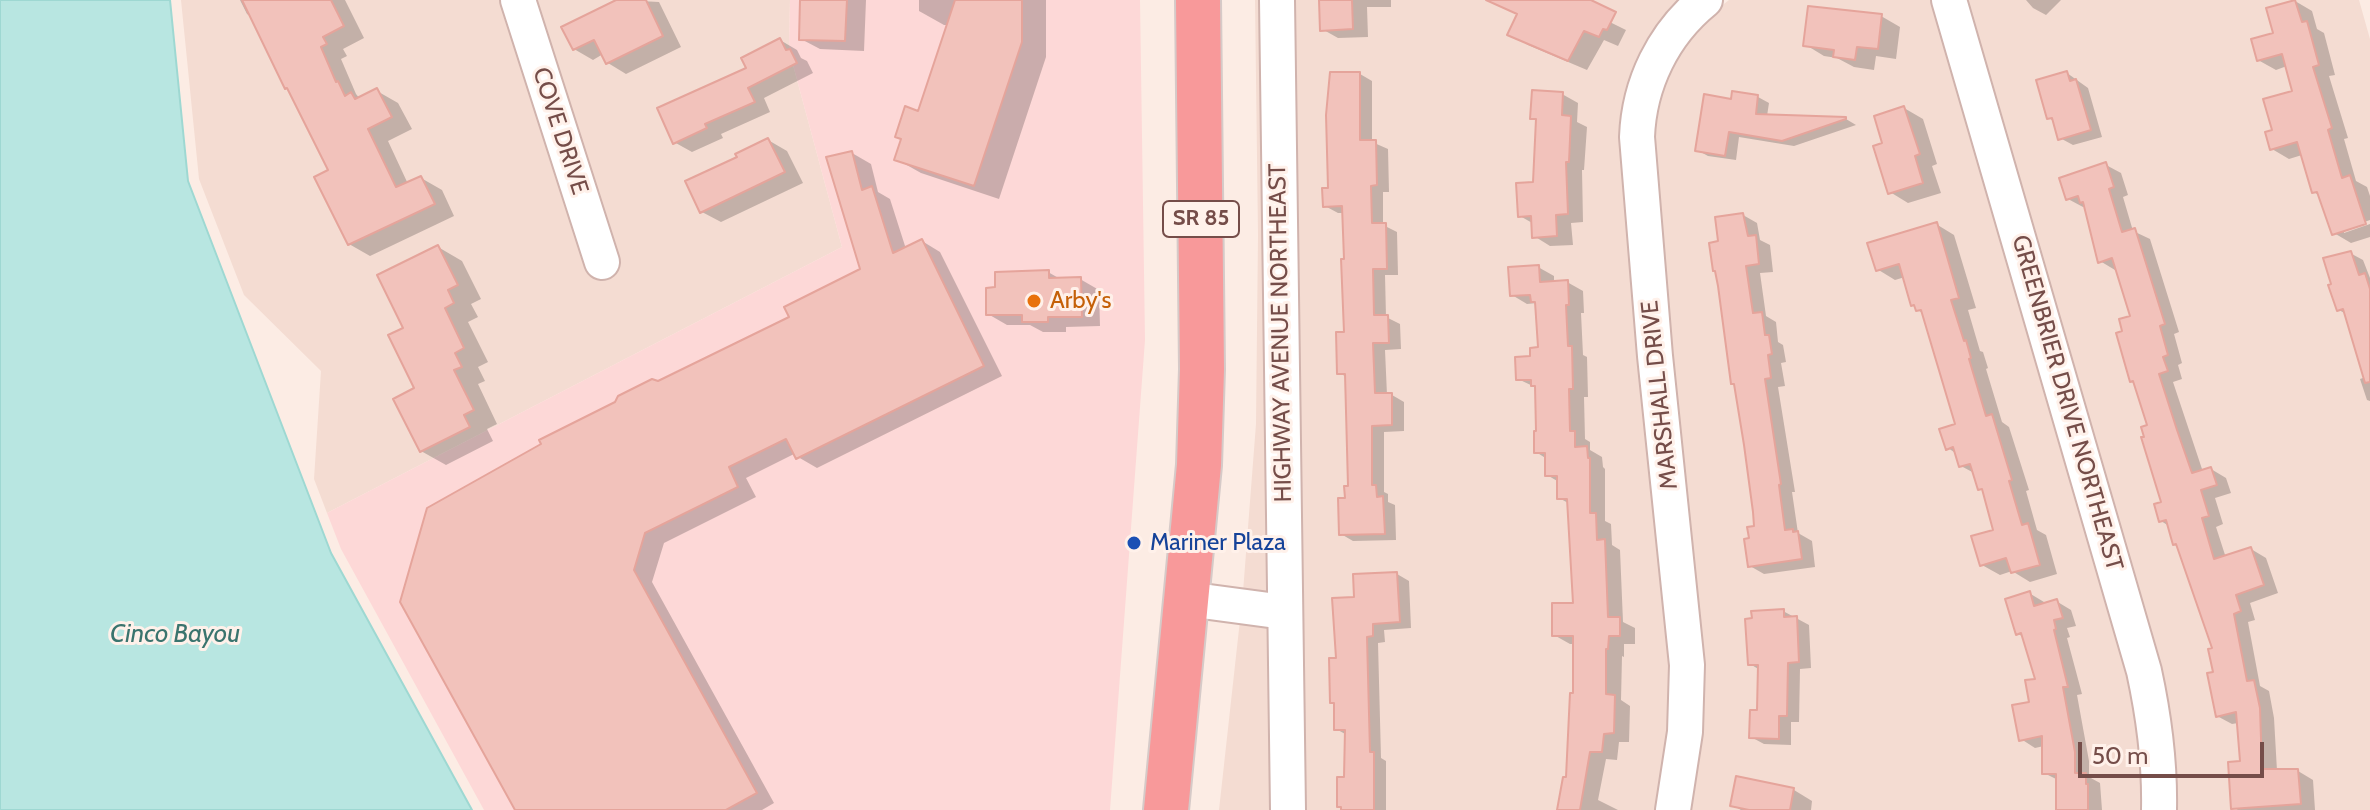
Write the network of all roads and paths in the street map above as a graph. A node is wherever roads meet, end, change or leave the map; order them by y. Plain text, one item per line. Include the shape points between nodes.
1 (518, 0) edge
2 (1198, 0) edge
3 (1277, 0) edge
4 (1705, 0) edge
5 (1949, 0) edge
6 (602, 262) dead end
7 (1187, 599) junction
8 (1284, 612) junction
9 (1166, 810) edge
10 (1288, 810) edge
11 (1673, 810) edge
12 (2159, 810) edge

1 - 6 street, COVE DRIVE
2 - 7 highway, SR 85 via 1202,369
3 - 8 street, HIGHWAY AVENUE NORTHEAST
4 - 11 street, MARSHALL DRIVE via 1658,56 1647,82 1637,137 1687,665 1685,732
5 - 12 street, GREENBRIER DRIVE NORTHEAST via 2144,671 2159,759
7 - 8 street
7 - 9 highway, SR 85
8 - 10 street, HIGHWAY AVENUE NORTHEAST

